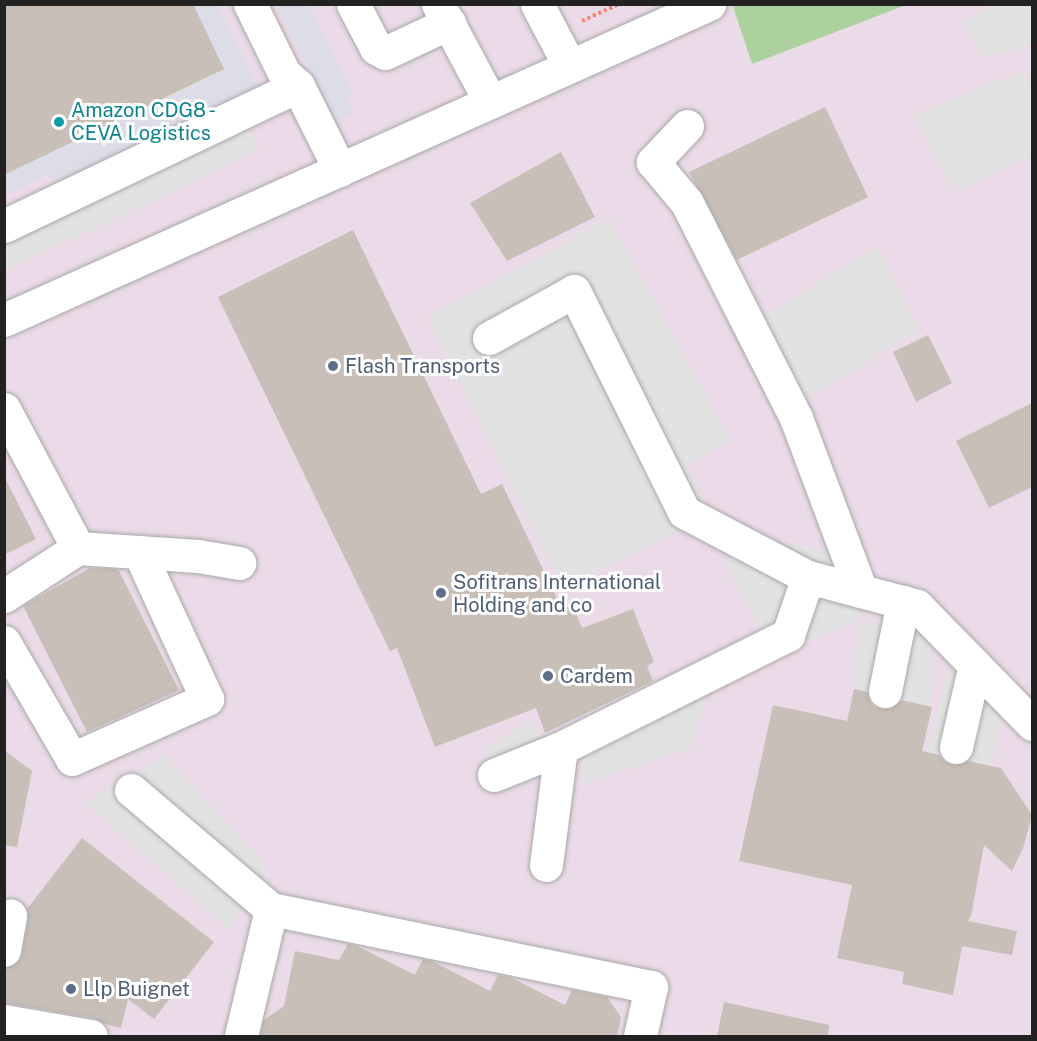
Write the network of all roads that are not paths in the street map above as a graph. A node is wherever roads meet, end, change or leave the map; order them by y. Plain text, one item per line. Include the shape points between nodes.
1 (250, 4) edge
2 (353, 4) edge
3 (537, 4) edge
4 (709, 4) edge
5 (444, 14) edge
6 (569, 65) junction
7 (298, 86) junction
8 (490, 101) junction
9 (687, 126) dead end
10 (340, 170) junction
11 (4, 226) edge
12 (4, 320) edge
13 (489, 338) dead end
14 (4, 409) edge
15 (78, 548) junction
16 (139, 552) junction
17 (239, 563) dead end
18 (808, 577) junction
19 (861, 591) junction
20 (4, 596) edge
21 (903, 602) junction
22 (4, 642) edge
23 (975, 665) junction
24 (885, 691) dead end
25 (1032, 724) edge
26 (956, 747) dead end
27 (561, 748) junction
28 (494, 775) dead end
29 (131, 790) dead end
30 (546, 865) dead end
31 (271, 909) junction
32 (10, 916) dead end
33 (4, 950) edge
34 (4, 1021) edge
35 (91, 1036) edge
36 (241, 1036) edge
37 (640, 1036) edge

1 - 7 street via 284,73
2 - 5 street via 376,48 385,53
3 - 6 street
4 - 6 street
5 - 8 street
6 - 8 street
7 - 10 street
7 - 11 street
8 - 10 street
9 - 19 street via 653,162 687,203 796,418
10 - 12 street
13 - 18 street via 574,291 684,512
14 - 15 street
15 - 16 street
15 - 20 street
16 - 17 street
16 - 22 street via 207,699 72,759
18 - 19 street
18 - 27 street via 788,635
19 - 21 street
21 - 23 street via 917,606
21 - 24 street
23 - 25 street
23 - 26 street
27 - 28 street
27 - 30 street
29 - 31 street
31 - 36 street
31 - 37 street via 651,987
32 - 33 street
34 - 35 street

